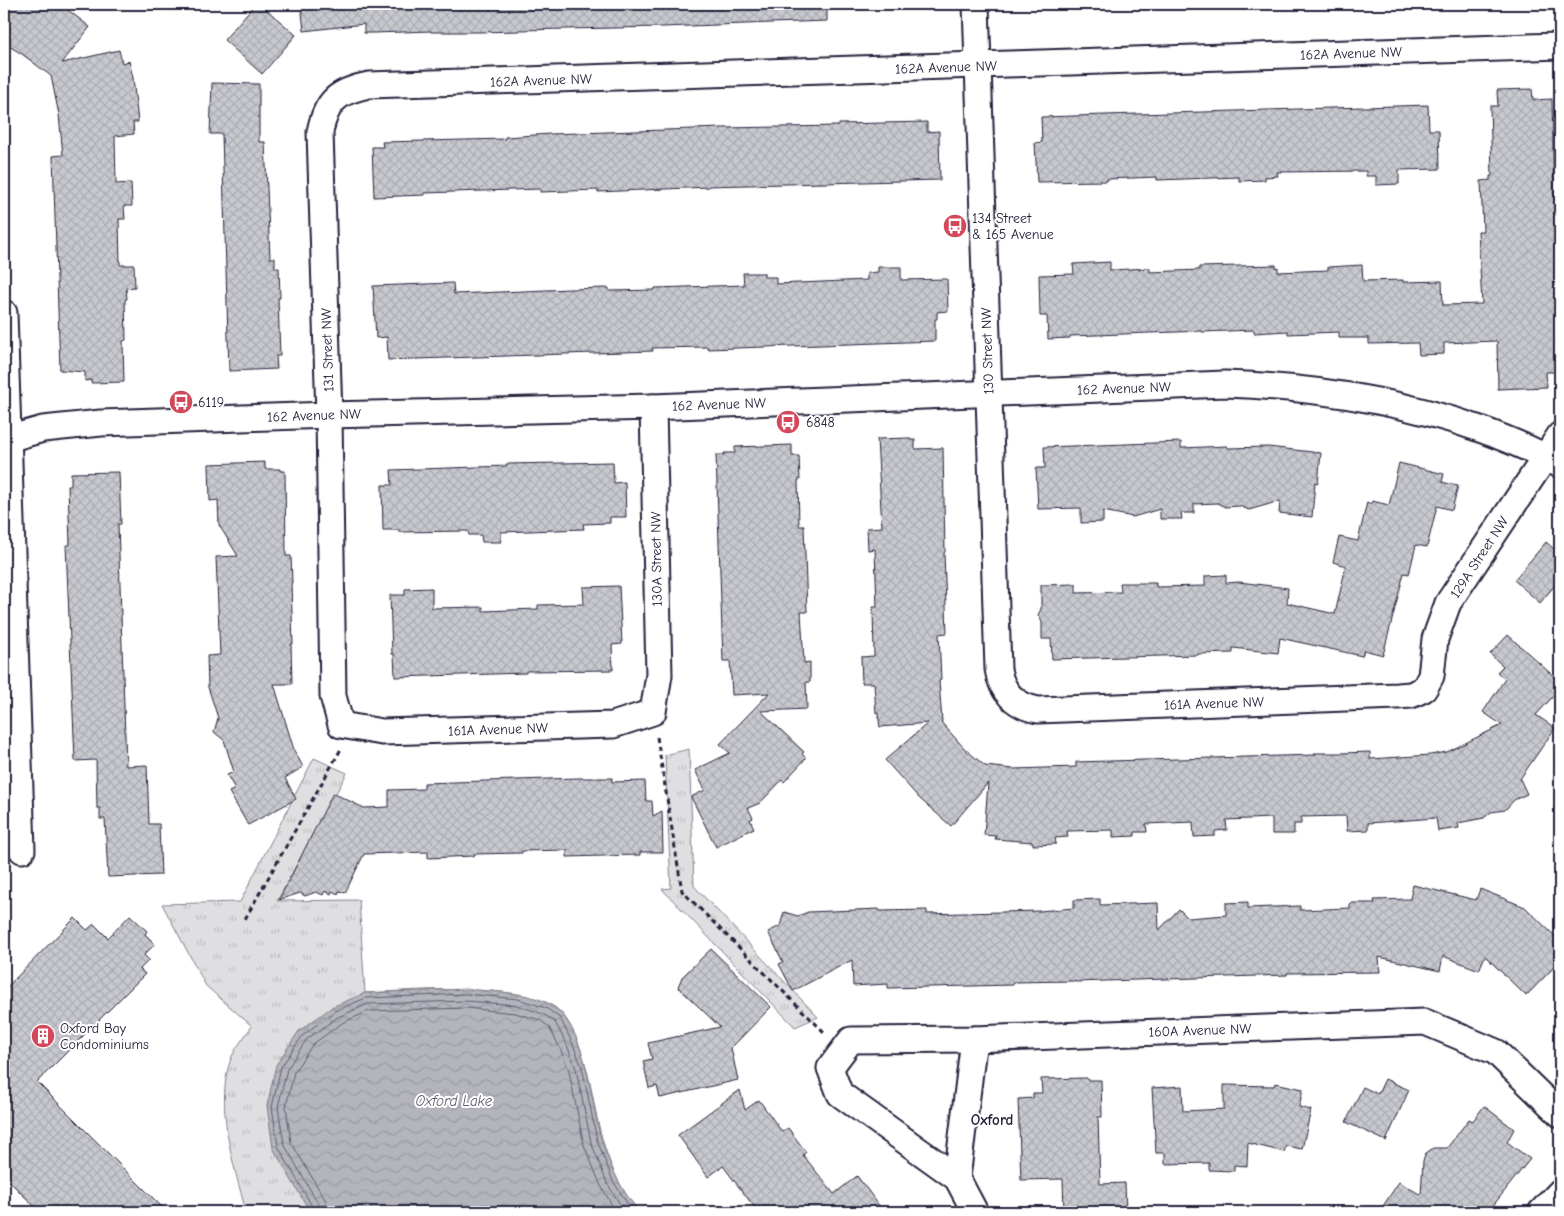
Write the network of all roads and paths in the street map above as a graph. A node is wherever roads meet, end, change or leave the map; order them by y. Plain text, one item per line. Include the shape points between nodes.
1 (976, 4) edge
2 (1560, 46) edge
3 (979, 66) junction
4 (334, 98) joint
5 (4, 313) edge
6 (988, 393) junction
7 (653, 407) junction
8 (329, 415) junction
9 (1560, 435) edge
10 (6, 440) edge
11 (1553, 460) edge
12 (1424, 689) joint
13 (1008, 695) joint
14 (653, 712) junction
15 (348, 726) junction
16 (22, 850) dead end
17 (245, 919) dead end
18 (974, 1039) junction
19 (843, 1051) junction
20 (1560, 1114) edge
21 (957, 1178) junction
22 (1560, 1192) edge
23 (975, 1212) edge
24 (1541, 1212) edge

1 - 3 street, 130 Street NW
2 - 3 street, 162A Avenue NW
3 - 4 street, 162A Avenue NW via 369,85
3 - 6 street, 130 Street NW
4 - 8 street, 131 Street NW via 322,117 320,132
5 - 10 street
6 - 7 street, 162 Avenue NW
6 - 11 street, 162 Avenue NW via 1226,384 1277,386 1384,401 1444,416
6 - 13 street, 130 Street NW via 998,669 1002,687
7 - 8 street, 162 Avenue NW
7 - 14 street, 130A Street NW via 659,674
8 - 10 street, 162 Avenue NW via 101,423 44,429
8 - 15 street, 131 Street NW via 333,696
9 - 11 street, 129A Street NW
10 - 16 street
11 - 12 street, 129A Street NW via 1448,603 1436,639 1431,676
12 - 13 street, 161A Avenue NW via 1411,695 1397,696 1038,710 1027,708
14 - 15 street, 161A Avenue NW via 614,725 382,732
14 - 19 path via 682,891
15 - 17 path
18 - 19 street, 160A Avenue NW via 851,1040
18 - 20 street, 160A Avenue NW via 1425,1022 1496,1052
18 - 21 street
19 - 21 street via 830,1068 840,1094
21 - 23 street
22 - 24 street

